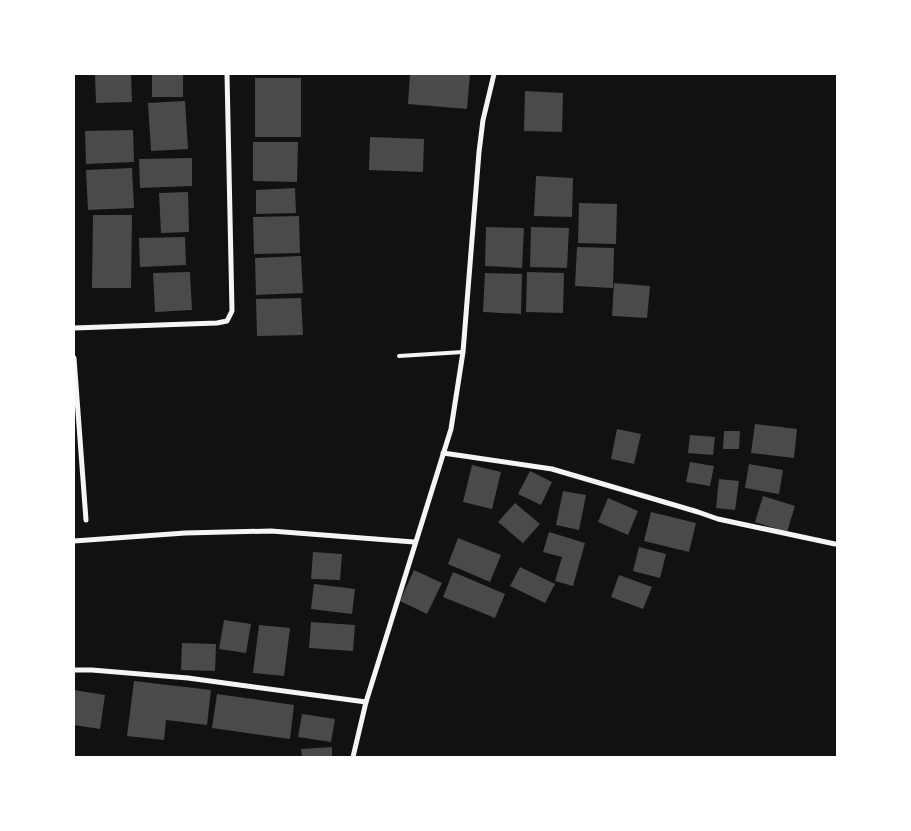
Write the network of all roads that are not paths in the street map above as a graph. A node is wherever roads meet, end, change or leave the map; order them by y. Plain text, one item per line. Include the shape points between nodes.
1 (227, 74) edge
2 (494, 74) edge
3 (74, 328) edge
4 (463, 352) junction
5 (399, 356) dead end
6 (74, 358) edge
7 (443, 453) junction
8 (86, 520) dead end
9 (74, 541) edge
10 (414, 542) junction
11 (836, 544) dead end
12 (74, 670) edge
13 (366, 702) junction
14 (353, 757) edge

1 - 3 street via 232,311 227,321
2 - 4 street via 480,152
4 - 5 lane
4 - 7 street via 451,429
6 - 8 street
7 - 10 street
7 - 11 street via 552,469 718,519
9 - 10 street via 271,531
10 - 13 street
12 - 13 street via 188,678
13 - 14 street

